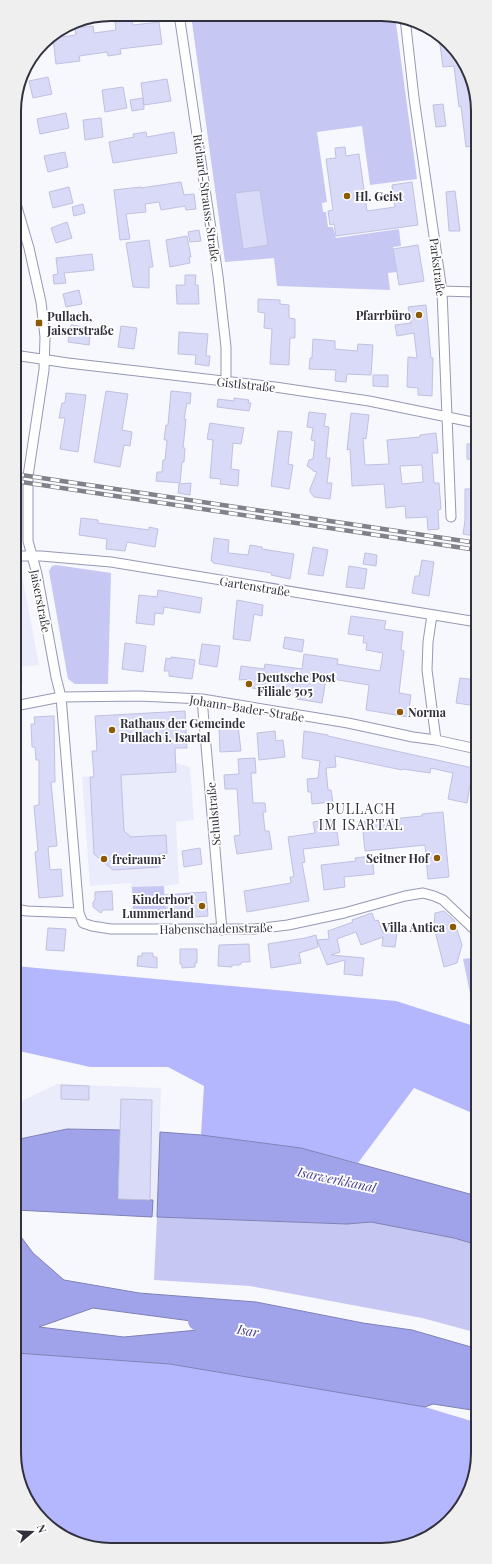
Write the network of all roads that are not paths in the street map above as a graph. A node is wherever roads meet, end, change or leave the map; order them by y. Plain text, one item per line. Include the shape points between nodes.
1 (180, 21) edge
2 (405, 25) edge
3 (21, 221) edge
4 (442, 291) junction
5 (471, 292) edge
6 (21, 356) edge
7 (45, 360) junction
8 (226, 382) junction
9 (446, 416) junction
10 (471, 422) edge
11 (451, 517) dead end
12 (21, 556) edge
13 (32, 556) junction
14 (432, 615) junction
15 (471, 621) edge
16 (61, 696) junction
17 (202, 699) junction
18 (21, 705) edge
19 (436, 740) junction
20 (471, 748) edge
21 (21, 910) edge
22 (78, 913) junction
23 (471, 926) edge
24 (222, 930) junction

1 - 8 street, Richard-Strauss-Straße via 218,276 226,347
2 - 4 street, Parkstraße
3 - 7 street, Jaiserstraße via 41,302
4 - 5 street
4 - 9 street, Parkstraße
6 - 7 street, Gistlstraße
7 - 8 street, Gistlstraße
7 - 13 street, Jaiserstraße via 28,476 28,540
8 - 9 street, Gistlstraße via 369,401
9 - 10 street, Gistlstraße
9 - 11 street, Parkstraße
12 - 13 street, Gartenstraße
13 - 14 street, Gartenstraße via 111,562
13 - 16 street, Jaiserstraße
14 - 15 street, Gartenstraße
14 - 19 street via 427,670
16 - 17 street, Johann-Bader-Straße
16 - 18 street, Johann-Bader-Straße
16 - 22 street, Jaiserstraße
17 - 19 street, Johann-Bader-Straße
17 - 24 street, Schulstraße
19 - 20 street, Johann-Bader-Straße
21 - 22 street
22 - 24 street, Habenschadenstraße via 83,923 111,929
23 - 24 street, Habenschadenstraße via 443,900 424,893 288,925

